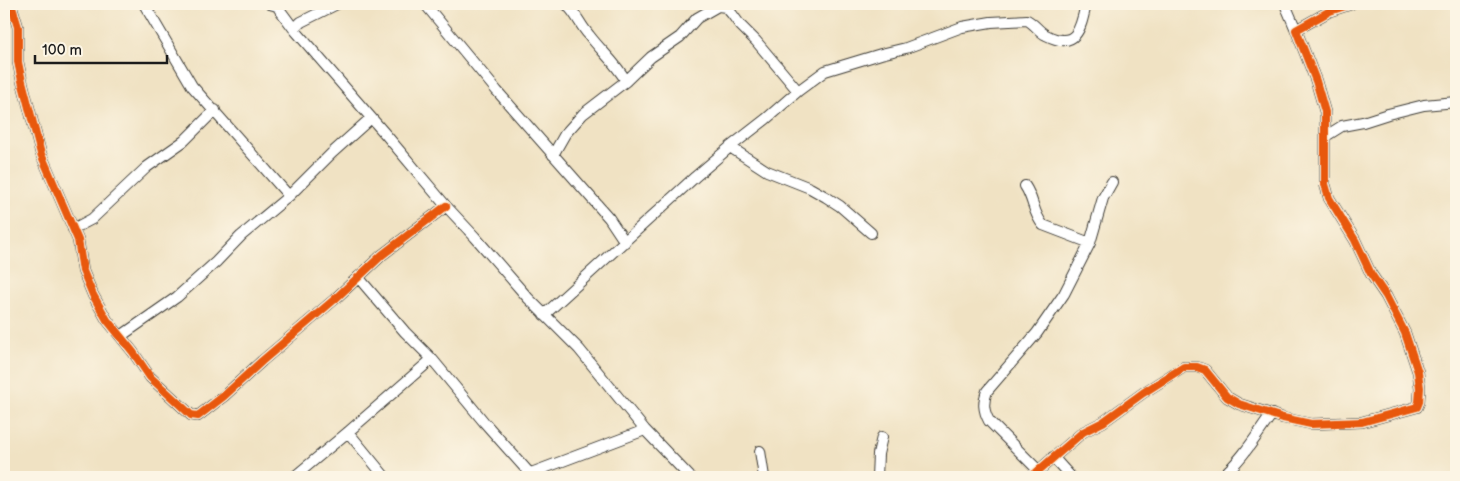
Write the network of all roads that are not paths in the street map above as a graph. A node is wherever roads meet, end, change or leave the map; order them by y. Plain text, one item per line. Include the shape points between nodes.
1 (11, 4) edge
2 (144, 4) edge
3 (337, 4) edge
4 (425, 4) edge
5 (566, 4) edge
6 (1086, 4) edge
7 (1285, 4) edge
8 (1351, 4) edge
9 (275, 5) edge
10 (294, 30) junction
11 (1296, 30) junction
12 (626, 80) junction
13 (798, 91) junction
14 (1456, 102) edge
15 (216, 110) junction
16 (1326, 112) junction
17 (371, 118) junction
18 (1342, 126) junction
19 (1326, 136) junction
20 (730, 147) junction
21 (553, 155) junction
22 (1112, 182) dead end
23 (1025, 186) dead end
24 (290, 196) junction
25 (446, 206) junction
26 (73, 229) junction
27 (871, 233) dead end
28 (625, 242) junction
29 (1090, 243) junction
30 (358, 277) junction
31 (544, 315) junction
32 (121, 336) junction
33 (432, 359) junction
34 (1272, 414) junction
35 (645, 430) junction
36 (348, 432) junction
37 (882, 437) dead end
38 (760, 451) dead end
39 (1053, 457) junction
40 (1034, 474) edge
41 (532, 475) edge
42 (294, 477) edge
43 (385, 477) edge
44 (690, 477) edge
45 (764, 477) edge
46 (877, 477) edge
47 (1071, 477) edge
48 (1221, 477) edge

1 - 26 street via 18,27 18,62 41,154
2 - 15 street via 192,86
3 - 10 street via 301,22
4 - 21 street
5 - 12 street
6 - 13 street via 1077,34 1068,40 1045,35 1027,20 977,24 825,71
7 - 11 street
8 - 11 street via 1330,10
9 - 10 street
10 - 17 street
11 - 16 street
12 - 13 street via 680,37 697,18 718,6 732,14
12 - 21 street via 583,114 565,134
13 - 20 street
14 - 18 street via 1411,108
15 - 24 street
15 - 26 street via 184,141 147,167 92,219
16 - 18 street
16 - 19 street
17 - 24 street
17 - 25 street
18 - 19 street
19 - 34 street via 1325,184 1329,198 1405,333 1418,372 1419,402 1412,409 1362,422 1311,424
20 - 27 street via 767,171 826,197
20 - 28 street
21 - 28 street via 609,218
22 - 29 street via 1103,198
23 - 29 street via 1043,225
24 - 32 street via 241,236 178,298
25 - 30 street
25 - 31 street
26 - 32 street via 83,271 93,295 107,320
28 - 31 street
29 - 40 street via 1064,294 1037,333 987,391 984,401 989,421
30 - 32 street via 198,416 191,415 150,377
30 - 33 street
31 - 35 street via 593,365
33 - 36 street
33 - 41 street
34 - 39 street via 1232,401 1205,370 1184,367 1083,432
34 - 48 street via 1245,453
35 - 41 street
35 - 44 street
36 - 42 street
36 - 43 street
37 - 46 street
38 - 45 street
39 - 40 street
39 - 47 street

